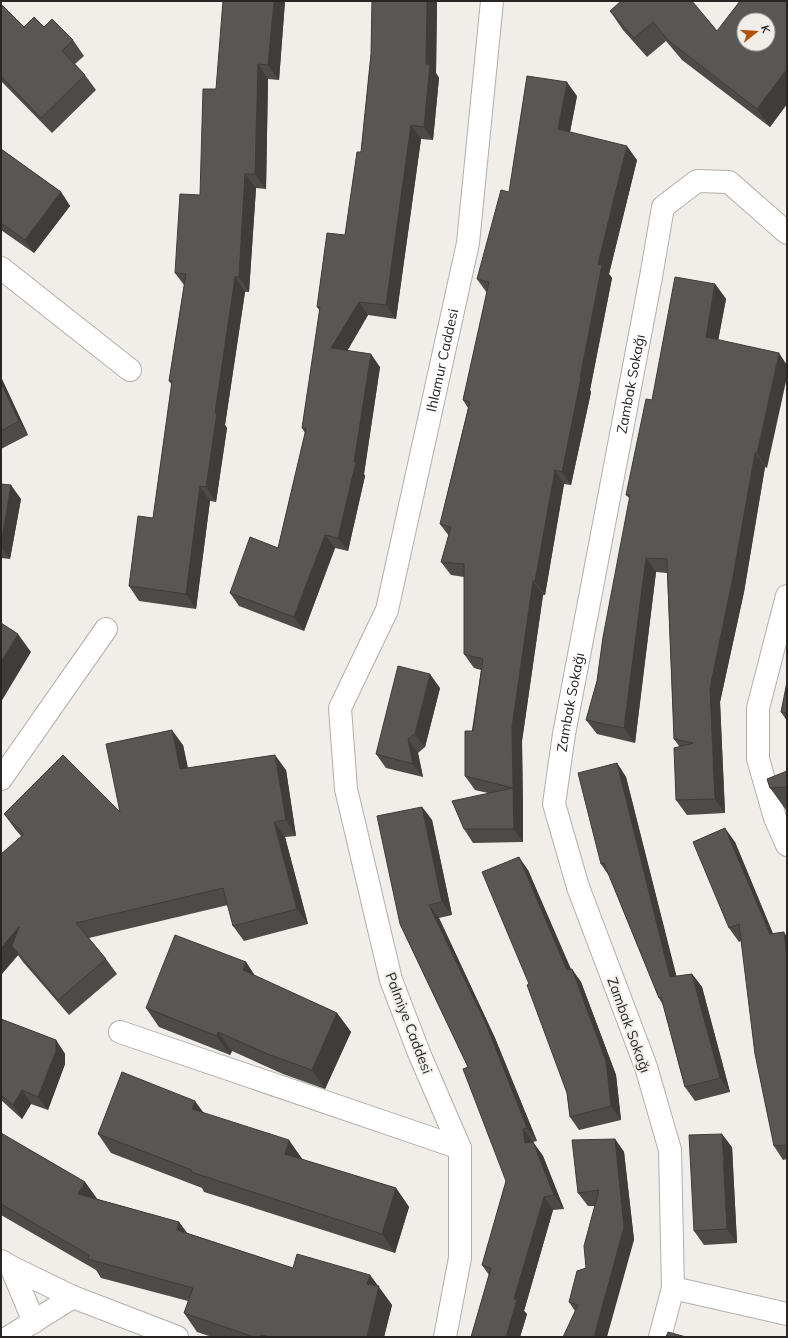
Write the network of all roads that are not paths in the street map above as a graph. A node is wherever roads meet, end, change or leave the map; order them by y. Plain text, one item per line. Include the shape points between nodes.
1 (492, 1) edge
2 (787, 234) edge
3 (1, 268) edge
4 (130, 370) dead end
5 (787, 596) edge
6 (106, 629) dead end
7 (340, 708) joint
8 (1, 779) edge
9 (787, 845) edge
10 (120, 1032) dead end
11 (460, 1148) junction
12 (6, 1264) edge
13 (673, 1288) junction
14 (73, 1297) junction
15 (787, 1314) edge
16 (34, 1322) junction
17 (9, 1337) edge
18 (177, 1337) edge
19 (445, 1337) edge
20 (660, 1337) edge

1 - 7 street, Ihlamur Caddesi via 468,243 387,610
2 - 13 street, Zambak Sokağı via 729,182 696,181 663,207 566,726 554,804 578,887 646,1067 670,1150
3 - 4 street
5 - 9 street via 758,708 758,759 775,818
6 - 8 street
7 - 11 street, Palmiye Caddesi via 346,789 391,980
10 - 11 street
11 - 19 street, Palmiye Caddesi via 460,1258
12 - 14 street
12 - 16 street
13 - 15 street
13 - 20 street, Zambak Sokağı
14 - 16 street
14 - 18 street
16 - 17 street

